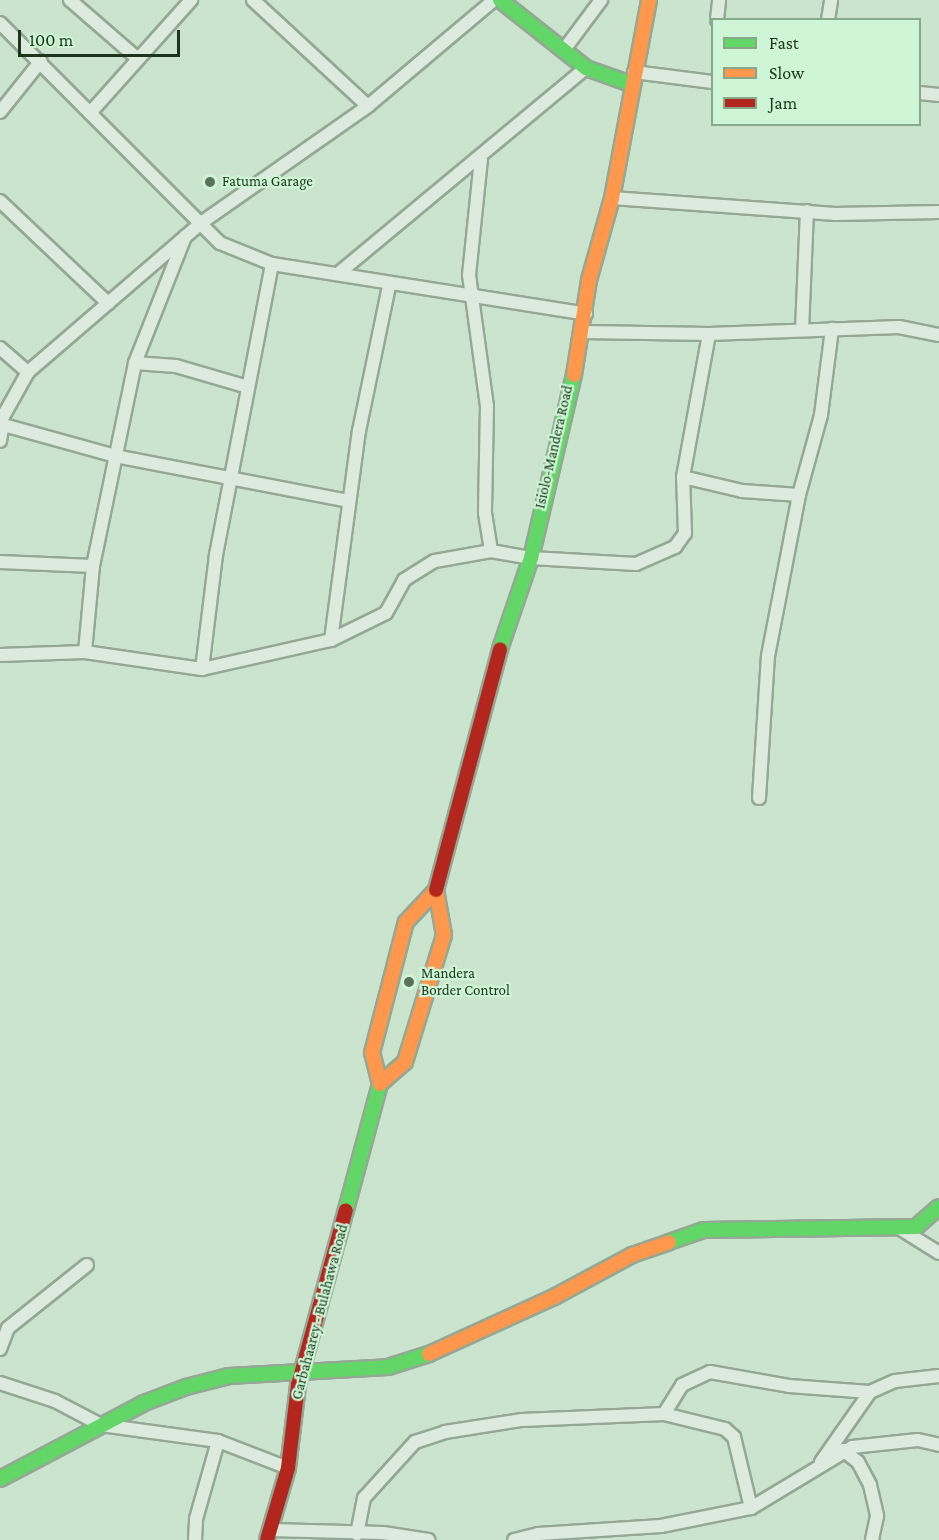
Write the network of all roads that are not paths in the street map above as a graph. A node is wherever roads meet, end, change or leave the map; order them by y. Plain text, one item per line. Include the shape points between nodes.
1 (70, 0) edge
2 (253, 0) edge
3 (494, 0) edge
4 (500, 0) edge
5 (601, 0) edge
6 (649, 0) edge
7 (718, 0) edge
8 (831, 0) edge
9 (186, 2) edge
10 (717, 18) edge
11 (828, 18) edge
12 (0, 22) edge
13 (563, 51) junction
14 (138, 59) junction
15 (41, 61) junction
16 (586, 68) junction
17 (632, 78) junction
18 (711, 81) edge
19 (921, 93) edge
20 (939, 95) edge
21 (368, 106) junction
22 (0, 111) edge
23 (90, 113) junction
24 (481, 159) junction
25 (612, 198) junction
26 (0, 201) edge
27 (807, 211) junction
28 (939, 212) edge
29 (201, 223) junction
30 (186, 236) junction
31 (272, 264) junction
32 (340, 272) junction
33 (389, 286) junction
34 (474, 298) junction
35 (108, 303) junction
36 (586, 314) junction
37 (832, 329) junction
38 (802, 330) junction
39 (584, 332) junction
40 (709, 334) junction
41 (939, 335) edge
42 (0, 348) edge
43 (135, 363) junction
44 (28, 372) junction
45 (248, 387) junction
46 (1, 424) edge
47 (0, 441) edge
48 (116, 456) junction
49 (683, 477) junction
50 (230, 480) junction
51 (800, 495) junction
52 (349, 501) junction
53 (491, 551) junction
54 (531, 558) junction
55 (0, 562) edge
56 (93, 566) junction
57 (331, 640) junction
58 (85, 652) junction
59 (0, 655) edge
60 (202, 669) junction
61 (759, 798) dead end
62 (436, 890) junction
63 (380, 1084) junction
64 (939, 1207) edge
65 (898, 1228) junction
66 (939, 1253) edge
67 (87, 1265) dead end
68 (0, 1350) edge
69 (302, 1370) junction
70 (939, 1376) edge
71 (0, 1383) edge
72 (870, 1392) junction
73 (664, 1414) junction
74 (101, 1425) junction
75 (218, 1441) junction
76 (939, 1444) edge
77 (843, 1450) junction
78 (819, 1465) junction
79 (288, 1468) junction
80 (0, 1479) edge
81 (751, 1508) junction
82 (357, 1534) junction
83 (269, 1535) edge
84 (195, 1540) edge
85 (428, 1540) edge
86 (514, 1540) edge
87 (872, 1540) edge

1 - 14 street
2 - 21 street
3 - 21 street
4 - 13 main road
5 - 13 street
6 - 17 main road, Isiolo-Mandera Road
7 - 10 street
8 - 11 street
9 - 14 street
12 - 15 street
13 - 16 main road
14 - 23 street
15 - 22 street
15 - 23 street
16 - 17 main road
16 - 24 street
17 - 18 street
17 - 25 main road, Isiolo-Mandera Road
19 - 20 street
21 - 29 street
23 - 29 street
24 - 32 street
24 - 34 street via 469,241
25 - 27 street
25 - 36 main road, Isiolo-Mandera Road via 589,280
26 - 35 street
27 - 28 street
27 - 38 street
29 - 30 street
29 - 31 street via 220,243
30 - 35 street
30 - 43 street
31 - 32 street
31 - 45 street
32 - 33 street
33 - 34 street
33 - 52 street
34 - 36 street
34 - 53 street via 487,406 485,513
35 - 44 street
36 - 39 main road, Isiolo-Mandera Road
37 - 38 street
37 - 41 street via 899,327
37 - 51 street via 821,415
38 - 40 street
39 - 40 street
39 - 54 main road, Isiolo-Mandera Road
40 - 49 street
42 - 44 street
43 - 45 street via 204,372
43 - 48 street
44 - 46 street
45 - 50 street
46 - 47 street
46 - 48 street
48 - 50 street
48 - 56 street
49 - 51 street via 742,491
49 - 54 street via 685,533 675,547 636,564
50 - 52 street
50 - 60 street
51 - 61 street via 768,656
52 - 57 street
53 - 54 street
53 - 57 street via 435,561 404,580 386,613
54 - 62 main road, Isiolo-Mandera Road via 492,673
55 - 56 street
56 - 58 street
57 - 60 street
58 - 59 street
58 - 60 street
62 - 63 main road via 406,922 372,1053
62 - 63 main road via 444,935 405,1062
63 - 69 main road, Garbahaarey - Bulahawa Road
64 - 65 main road via 916,1227
65 - 66 street
65 - 69 main road via 704,1230 632,1255 554,1297 419,1358 388,1367
67 - 68 street via 8,1328
69 - 74 main road via 229,1376 186,1387
69 - 79 main road, Garbahaarey - Bulahawa Road
70 - 72 street via 895,1381
71 - 74 street via 55,1401
72 - 73 street via 789,1386 710,1372 682,1385
72 - 78 street
73 - 81 street via 730,1432
73 - 82 street via 522,1420 454,1430 415,1442 364,1498
74 - 75 street
74 - 80 main road
75 - 79 street
75 - 84 street via 196,1519
76 - 77 street via 896,1441
77 - 78 street
77 - 87 street via 858,1462 870,1485 876,1516
78 - 81 street
79 - 83 main road, Garbahaarey - Bulahawa Road
81 - 86 street via 661,1526 538,1534
82 - 83 street
82 - 85 street

